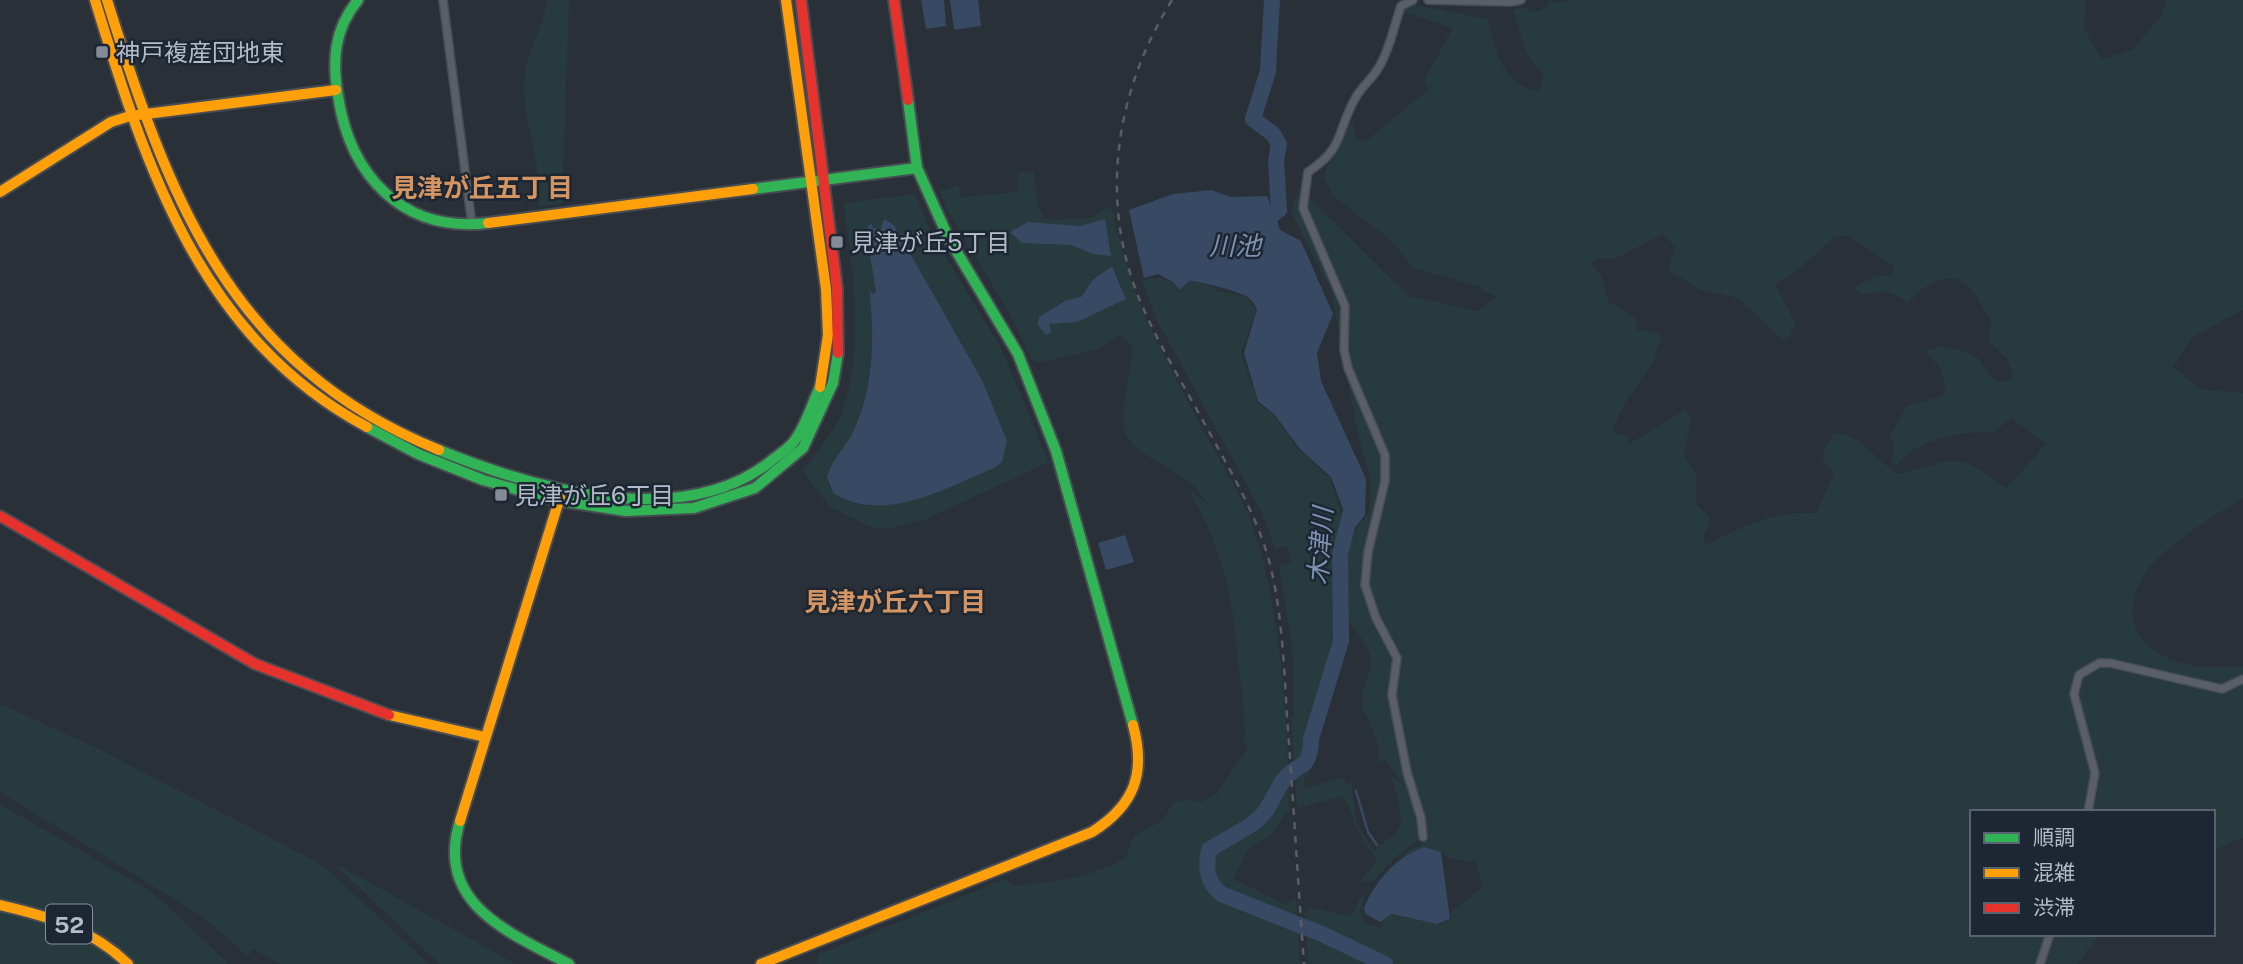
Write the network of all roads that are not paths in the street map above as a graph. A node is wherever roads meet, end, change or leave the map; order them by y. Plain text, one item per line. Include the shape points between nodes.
1 (94, 0) edge
2 (107, 0) edge
3 (358, 0) edge
4 (443, 0) edge
5 (786, 0) edge
6 (801, 0) edge
7 (894, 0) edge
8 (1413, 0) edge
9 (1428, 0) edge
10 (1521, 0) edge
11 (337, 90) junction
12 (143, 115) junction
13 (130, 116) junction
14 (917, 168) junction
15 (825, 181) junction
16 (810, 183) junction
17 (0, 192) edge
18 (472, 225) junction
19 (562, 488) junction
20 (558, 501) junction
21 (0, 516) edge
22 (2243, 678) edge
23 (485, 737) junction
24 (2088, 810) edge
25 (1423, 837) dead end
26 (0, 905) edge
27 (2049, 936) edge
28 (128, 964) edge
29 (569, 964) edge
30 (761, 964) edge
31 (2040, 964) edge

1 - 13 street
2 - 12 street
3 - 11 street via 340,24 334,43
4 - 18 street
5 - 16 street
6 - 15 street
7 - 14 street
8 - 25 street via 1401,6 1378,69 1356,97 1341,139 1328,159 1308,172 1302,199 1345,306 1348,368 1385,455 1385,481 1365,584 1397,658 1392,695
9 - 10 street
11 - 12 street
11 - 18 street via 349,144 373,185 409,212 433,222
12 - 13 street
12 - 19 street via 187,223 209,260 261,327 298,363 370,416 412,438 455,458
13 - 17 street via 111,122
13 - 20 street via 152,178 199,267 251,334 290,372 406,448 452,468
14 - 15 street
14 - 30 street via 949,239 1018,354 1056,451 1137,740 1140,766 1136,786 1115,817 1092,832
15 - 16 street
15 - 20 street via 841,328 833,384 809,438 772,477 726,503 665,513
16 - 18 street
16 - 19 street via 826,300 827,356 822,383 800,433 767,467 709,495 645,500
19 - 20 street
20 - 23 street
21 - 23 street via 255,664 372,711
22 - 24 street via 2222,689 2110,663 2099,663 2080,675 2074,694 2095,773
23 - 29 street via 454,839 455,875 469,902 480,912
26 - 28 street, 52 via 62,921 93,935
27 - 31 street

